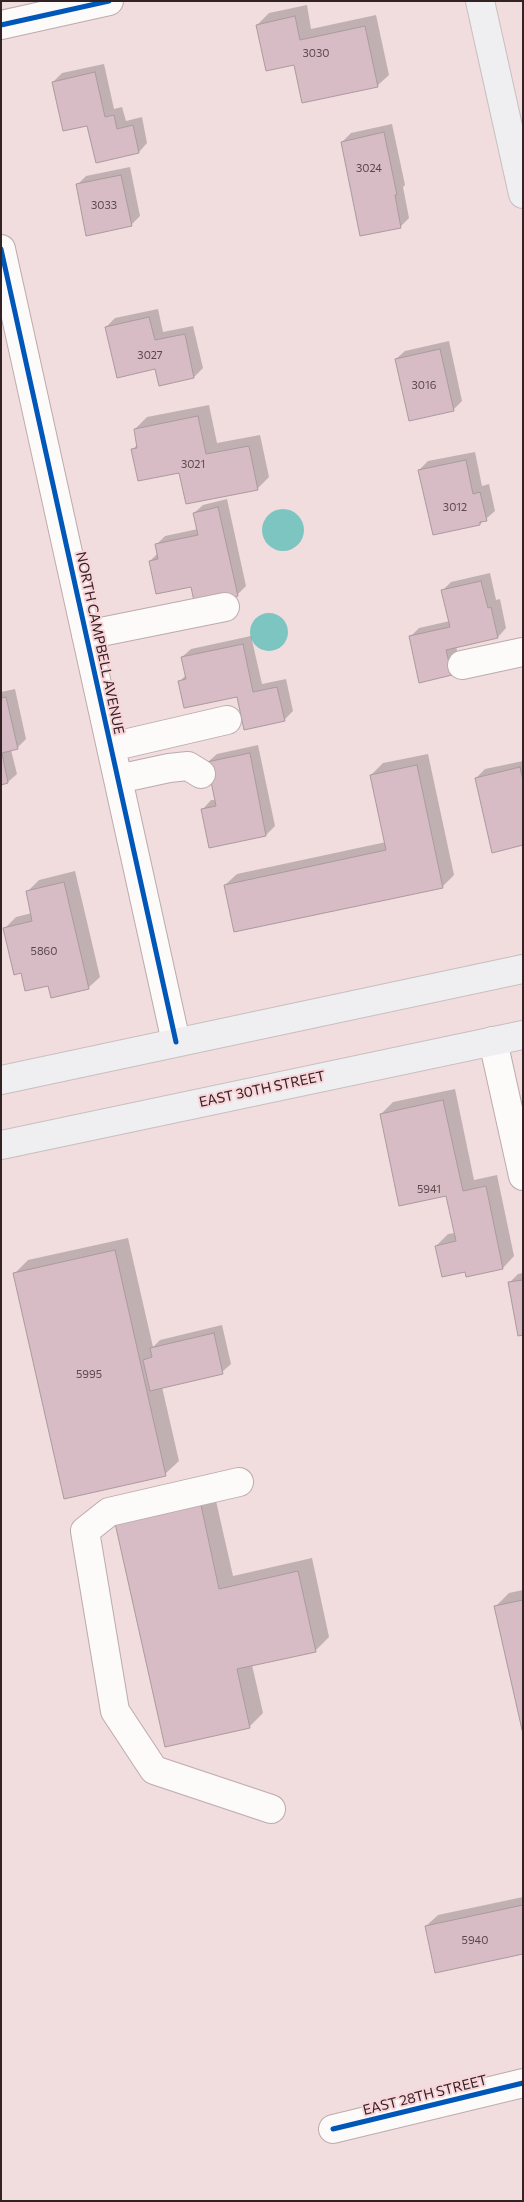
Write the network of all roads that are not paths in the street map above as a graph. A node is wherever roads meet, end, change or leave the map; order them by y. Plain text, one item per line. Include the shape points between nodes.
1 (109, 1) edge
2 (480, 1) edge
3 (1, 25) edge
4 (523, 194) edge
5 (1, 249) edge
6 (224, 607) dead end
7 (86, 635) junction
8 (523, 652) edge
9 (462, 665) dead end
10 (227, 720) dead end
11 (111, 748) junction
12 (201, 774) dead end
13 (118, 780) junction
14 (523, 969) edge
15 (523, 1035) edge
16 (493, 1041) junction
17 (176, 1042) junction
18 (1, 1080) edge
19 (1, 1145) edge
20 (523, 1176) edge
21 (239, 1482) dead end
22 (271, 1810) dead end
23 (523, 2083) edge
24 (333, 2129) dead end

1 - 3 street
2 - 4 main road
5 - 7 street, NORTH CAMPBELL AVENUE
6 - 7 street
7 - 11 street, NORTH CAMPBELL AVENUE
8 - 9 street
10 - 11 street
11 - 13 street, NORTH CAMPBELL AVENUE
12 - 13 street via 188,766
13 - 17 street, NORTH CAMPBELL AVENUE
14 - 17 main road
15 - 16 main road, EAST 30TH STREET
16 - 19 main road, EAST 30TH STREET
16 - 20 street
17 - 18 main road
21 - 22 street via 108,1512 84,1531 115,1711 154,1770
23 - 24 street, EAST 28TH STREET

